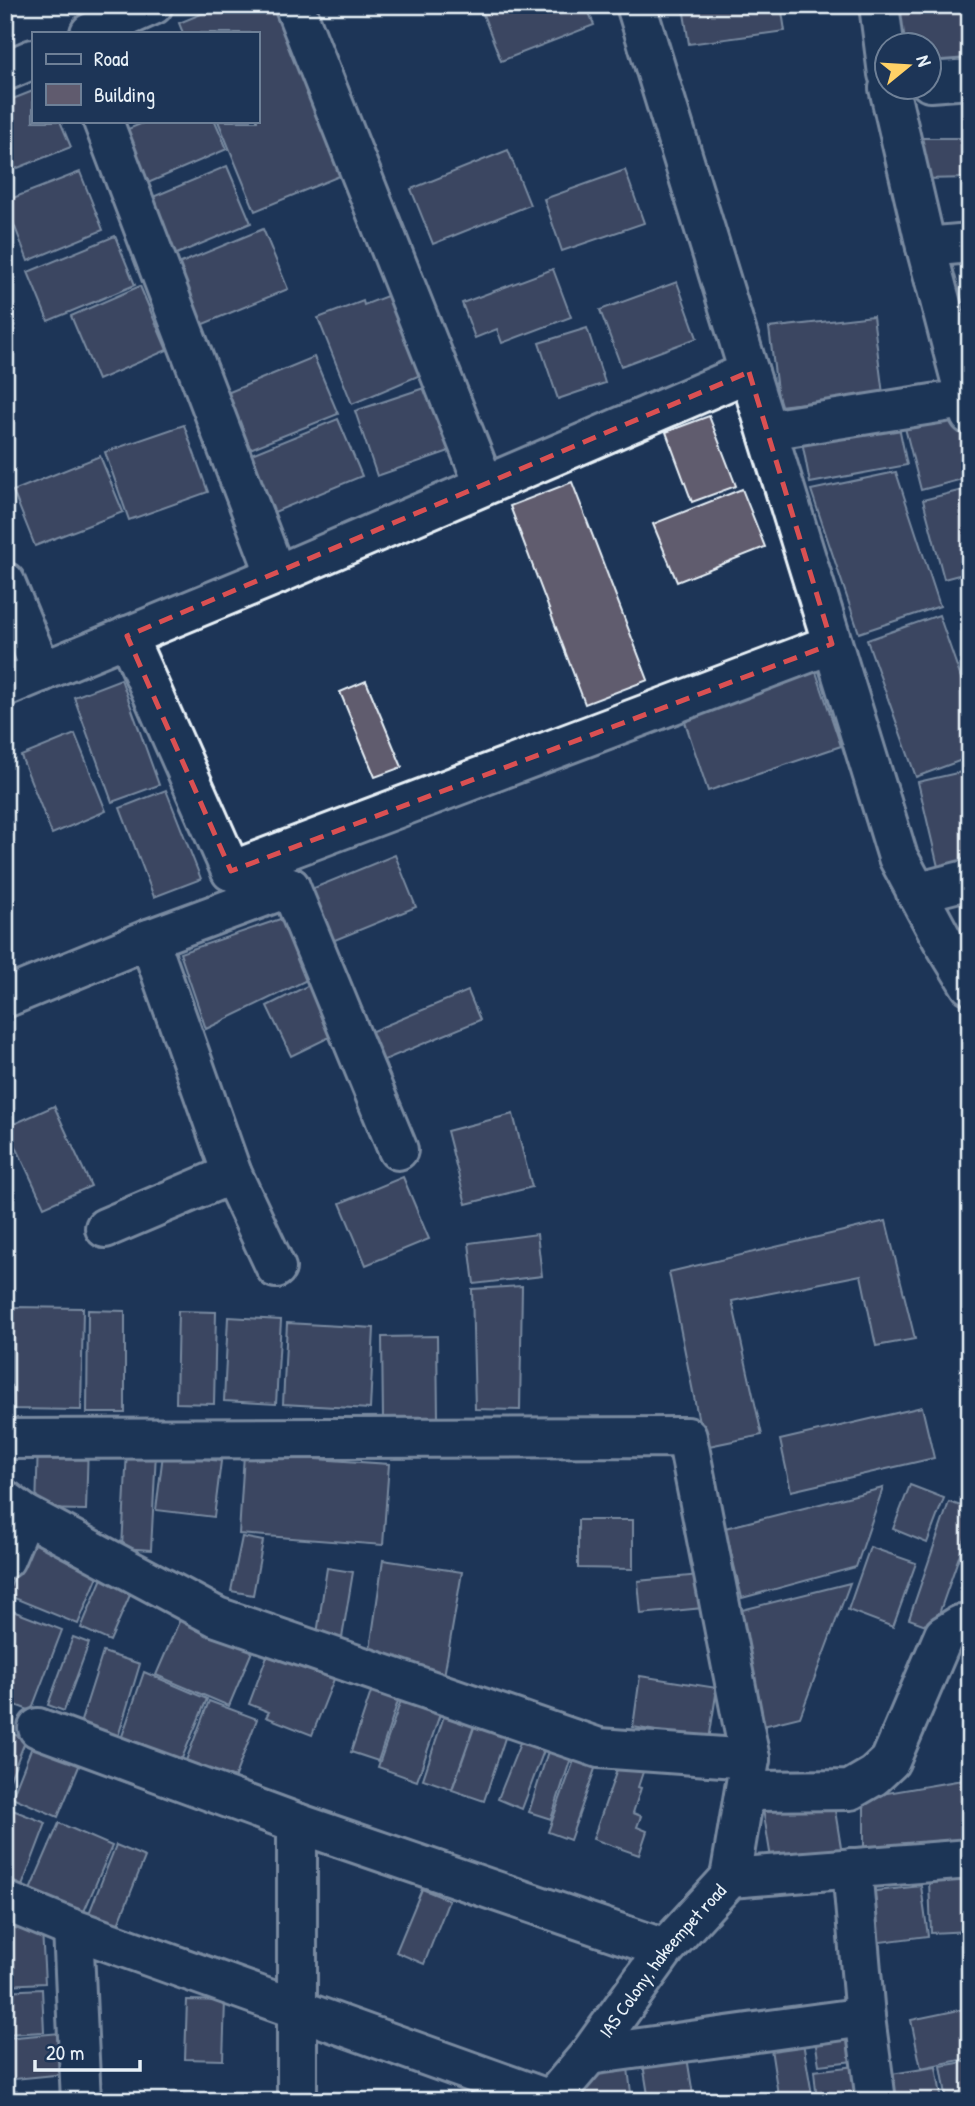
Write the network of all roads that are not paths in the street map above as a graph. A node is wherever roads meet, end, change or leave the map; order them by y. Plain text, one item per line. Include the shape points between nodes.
1 (153, 5) edge
2 (294, 5) edge
3 (636, 5) edge
4 (879, 5) edge
5 (92, 32) edge
6 (882, 32) edge
7 (32, 59) edge
8 (5, 71) edge
9 (970, 79) edge
10 (944, 81) edge
11 (893, 102) edge
12 (103, 122) edge
13 (970, 243) edge
14 (926, 247) junction
15 (749, 372) junction
16 (968, 404) edge
17 (768, 430) junction
18 (484, 484) junction
19 (276, 575) junction
20 (5, 582) edge
21 (127, 636) junction
22 (832, 644) junction
23 (41, 672) junction
24 (5, 687) edge
25 (231, 871) junction
26 (970, 879) edge
27 (290, 887) junction
28 (916, 893) junction
29 (149, 939) junction
30 (970, 985) edge
31 (5, 998) edge
32 (398, 1150) dead end
33 (232, 1174) junction
34 (105, 1228) dead end
35 (276, 1268) dead end
36 (5, 1439) edge
37 (15, 1507) edge
38 (5, 1559) edge
39 (970, 1625) edge
40 (38, 1728) dead end
41 (748, 1775) junction
42 (297, 1823) junction
43 (970, 1859) edge
44 (852, 1868) junction
45 (730, 1878) junction
46 (5, 1901) edge
47 (73, 1929) junction
48 (665, 1949) junction
49 (298, 2008) junction
50 (865, 2017) junction
51 (589, 2055) junction
52 (550, 2100) edge
53 (81, 2101) edge
54 (297, 2101) edge
55 (876, 2101) edge

1 - 5 street
2 - 18 street
3 - 15 street
4 - 6 street
7 - 8 street
9 - 10 street
11 - 14 street
12 - 19 street
13 - 14 street
14 - 16 street
15 - 17 street
15 - 18 street
16 - 17 street
17 - 22 street
18 - 19 street
19 - 21 street
20 - 23 street
21 - 23 street
21 - 25 street
22 - 25 street
22 - 28 street via 898,857
23 - 24 street
25 - 27 street
26 - 28 street
27 - 29 street
27 - 32 street
28 - 30 street
29 - 31 street
29 - 33 street
33 - 34 street
33 - 35 street
36 - 41 street via 687,1437
37 - 38 street
37 - 41 street via 217,1617 599,1748
39 - 41 street via 960,1625 944,1635 890,1761 874,1776 850,1790
40 - 42 street
41 - 45 street
42 - 48 street
42 - 49 street
43 - 44 street, IAS Colony, hakeempet road
44 - 45 street, IAS Colony, hakeempet road
44 - 50 street
45 - 48 street, IAS Colony, hakeempet road
46 - 47 street
47 - 49 street
47 - 53 street
48 - 51 street, IAS Colony, hakeempet road
49 - 52 street
49 - 54 street
50 - 51 street
50 - 55 street
51 - 52 street, IAS Colony, hakeempet road

